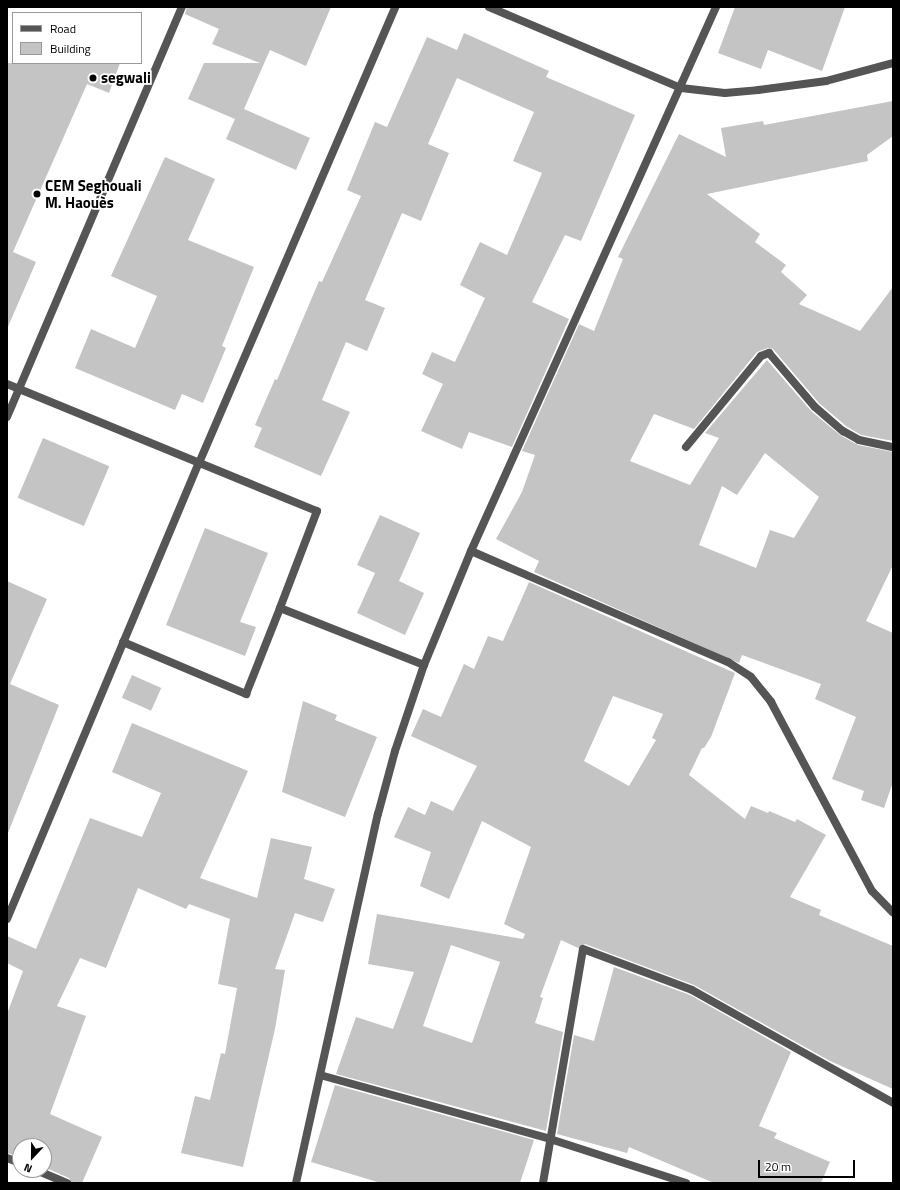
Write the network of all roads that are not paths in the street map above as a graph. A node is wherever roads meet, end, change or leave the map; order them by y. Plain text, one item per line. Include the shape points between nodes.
1 (182, 7) edge
2 (395, 7) edge
3 (489, 7) edge
4 (716, 7) edge
5 (893, 63) edge
6 (681, 88) junction
7 (7, 384) edge
8 (19, 389) junction
9 (7, 417) edge
10 (893, 447) edge
11 (686, 448) dead end
12 (199, 463) junction
13 (470, 551) junction
14 (280, 608) junction
15 (124, 642) junction
16 (424, 665) junction
17 (893, 913) edge
18 (7, 919) edge
19 (320, 1075) junction
20 (893, 1103) edge
21 (550, 1139) junction
22 (52, 1177) edge
23 (66, 1183) edge
24 (296, 1183) edge
25 (543, 1183) edge
26 (686, 1183) edge

1 - 8 street
2 - 12 street
3 - 6 street
4 - 6 street
5 - 6 street via 826,81 758,90 725,93
6 - 13 street
7 - 8 street
8 - 9 street
8 - 12 street
10 - 11 street via 859,440 828,420 769,353 760,356
12 - 14 street via 317,511
12 - 15 street
13 - 16 street
13 - 17 street via 728,662 751,677 771,702 872,891
14 - 15 street via 246,694
14 - 16 street
15 - 18 street
16 - 19 street via 395,751 378,814
19 - 21 street
19 - 24 street
20 - 21 street via 692,990 582,949
21 - 25 street
21 - 26 street
22 - 23 street

